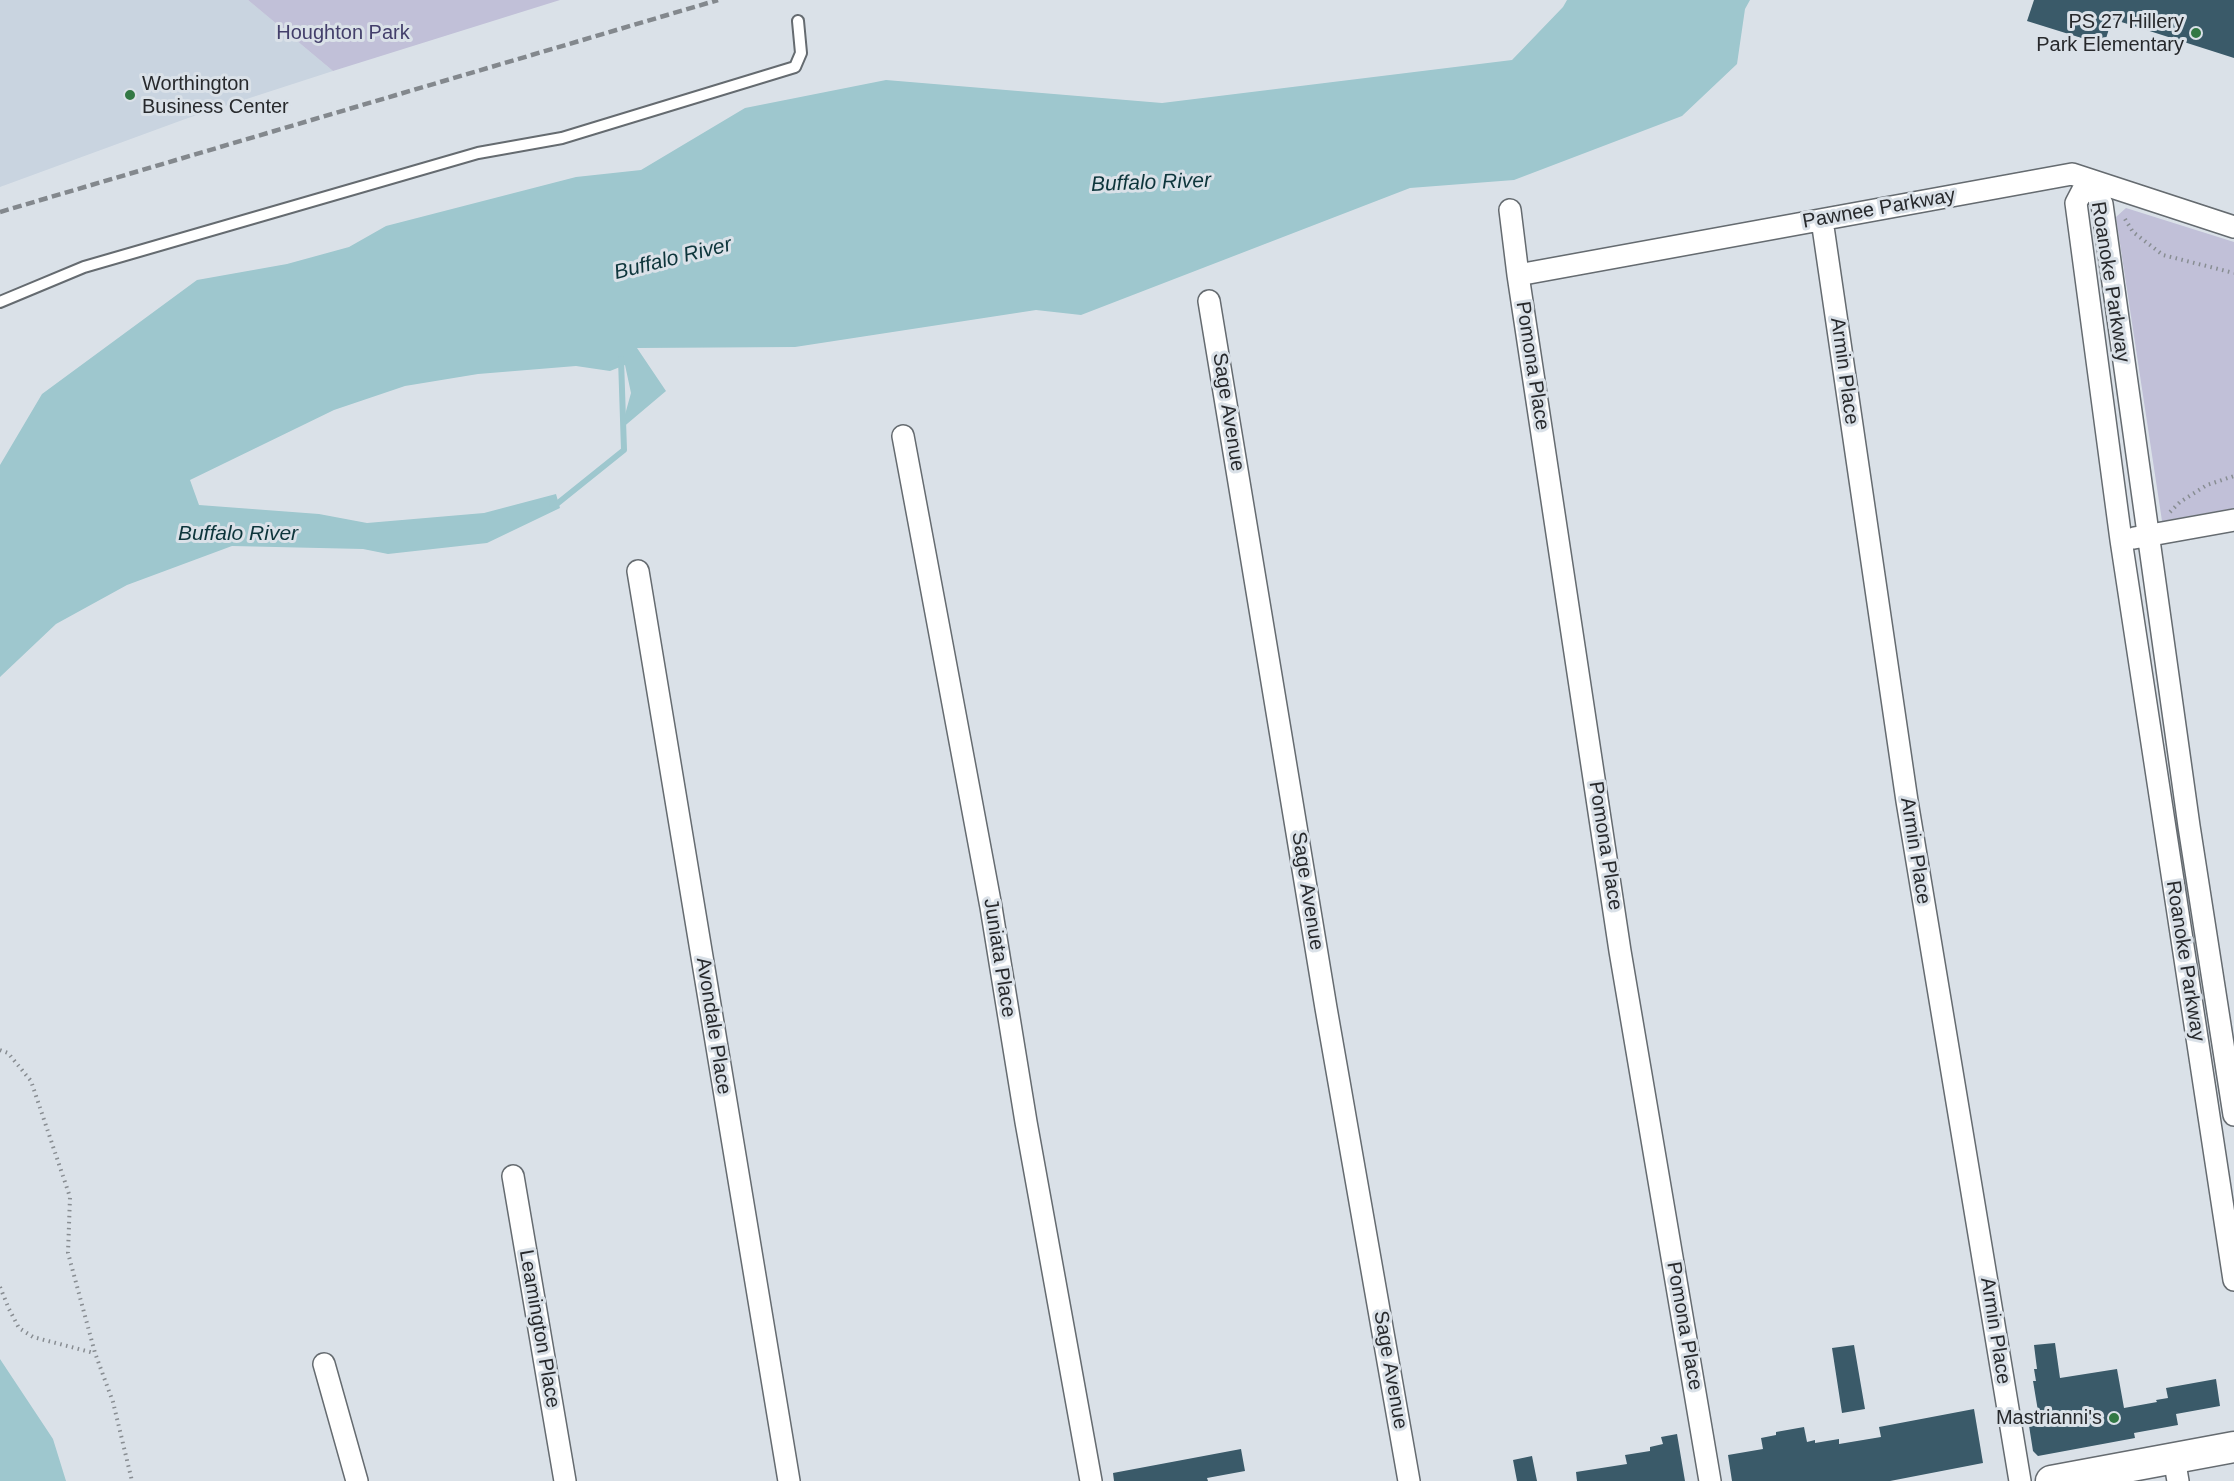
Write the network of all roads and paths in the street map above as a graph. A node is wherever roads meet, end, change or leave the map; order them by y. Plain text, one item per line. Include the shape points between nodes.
1 (798, 21) dead end
2 (2088, 180) junction
3 (2121, 190) junction
4 (1510, 210) dead end
5 (1822, 220) junction
6 (2234, 227) edge
7 (2234, 273) edge
8 (1518, 275) junction
9 (1209, 301) dead end
10 (0, 302) edge
11 (903, 436) dead end
12 (2234, 476) edge
13 (2234, 520) edge
14 (2170, 531) junction
15 (2148, 536) junction
16 (2121, 540) junction
17 (638, 571) dead end
18 (2189, 826) junction
19 (2165, 830) junction
20 (0, 1050) edge
21 (2230, 1089) junction
22 (2204, 1092) junction
23 (2234, 1115) edge
24 (513, 1176) dead end
25 (2234, 1280) edge
26 (0, 1287) edge
27 (95, 1353) junction
28 (324, 1364) dead end
29 (2234, 1447) edge
30 (2176, 1470) edge
31 (132, 1481) edge
32 (357, 1481) edge
33 (565, 1481) edge
34 (789, 1481) edge
35 (1091, 1481) edge
36 (1410, 1481) edge
37 (1710, 1481) edge
38 (2020, 1481) edge
39 (2050, 1481) edge

1 - 10 lane via 801,53 795,68 562,138 478,153 84,267
2 - 3 street, Pawnee Parkway
2 - 5 street, Pawnee Parkway via 2072,174
2 - 15 street, Roanoke Parkway via 2102,204
2 - 16 street, Roanoke Parkway via 2076,203
3 - 6 street, Pawnee Parkway
3 - 7 path via 2118,209 2133,232 2163,255
4 - 8 street, Pomona Place
5 - 8 street, Pawnee Parkway
5 - 38 street, Armin Place via 1907,801
8 - 37 street, Pomona Place via 1620,951
9 - 36 street, Sage Avenue via 1326,1008
11 - 35 street, Juniata Place via 991,908
12 - 14 path via 2206,485 2180,502 2168,514
13 - 14 street
14 - 15 street
15 - 16 street
15 - 18 street, Roanoke Parkway
16 - 19 street, Roanoke Parkway
17 - 34 street, Avondale Place
18 - 19 street
18 - 21 street, Roanoke Parkway
19 - 22 street, Roanoke Parkway
20 - 27 path via 8,1053 31,1081 70,1197 68,1253
21 - 22 street
21 - 23 street, Roanoke Parkway
22 - 25 street, Roanoke Parkway
24 - 33 street, Leamington Place
26 - 27 path via 19,1328 33,1337
27 - 31 path via 113,1402
28 - 32 street
29 - 30 main road
30 - 39 main road

